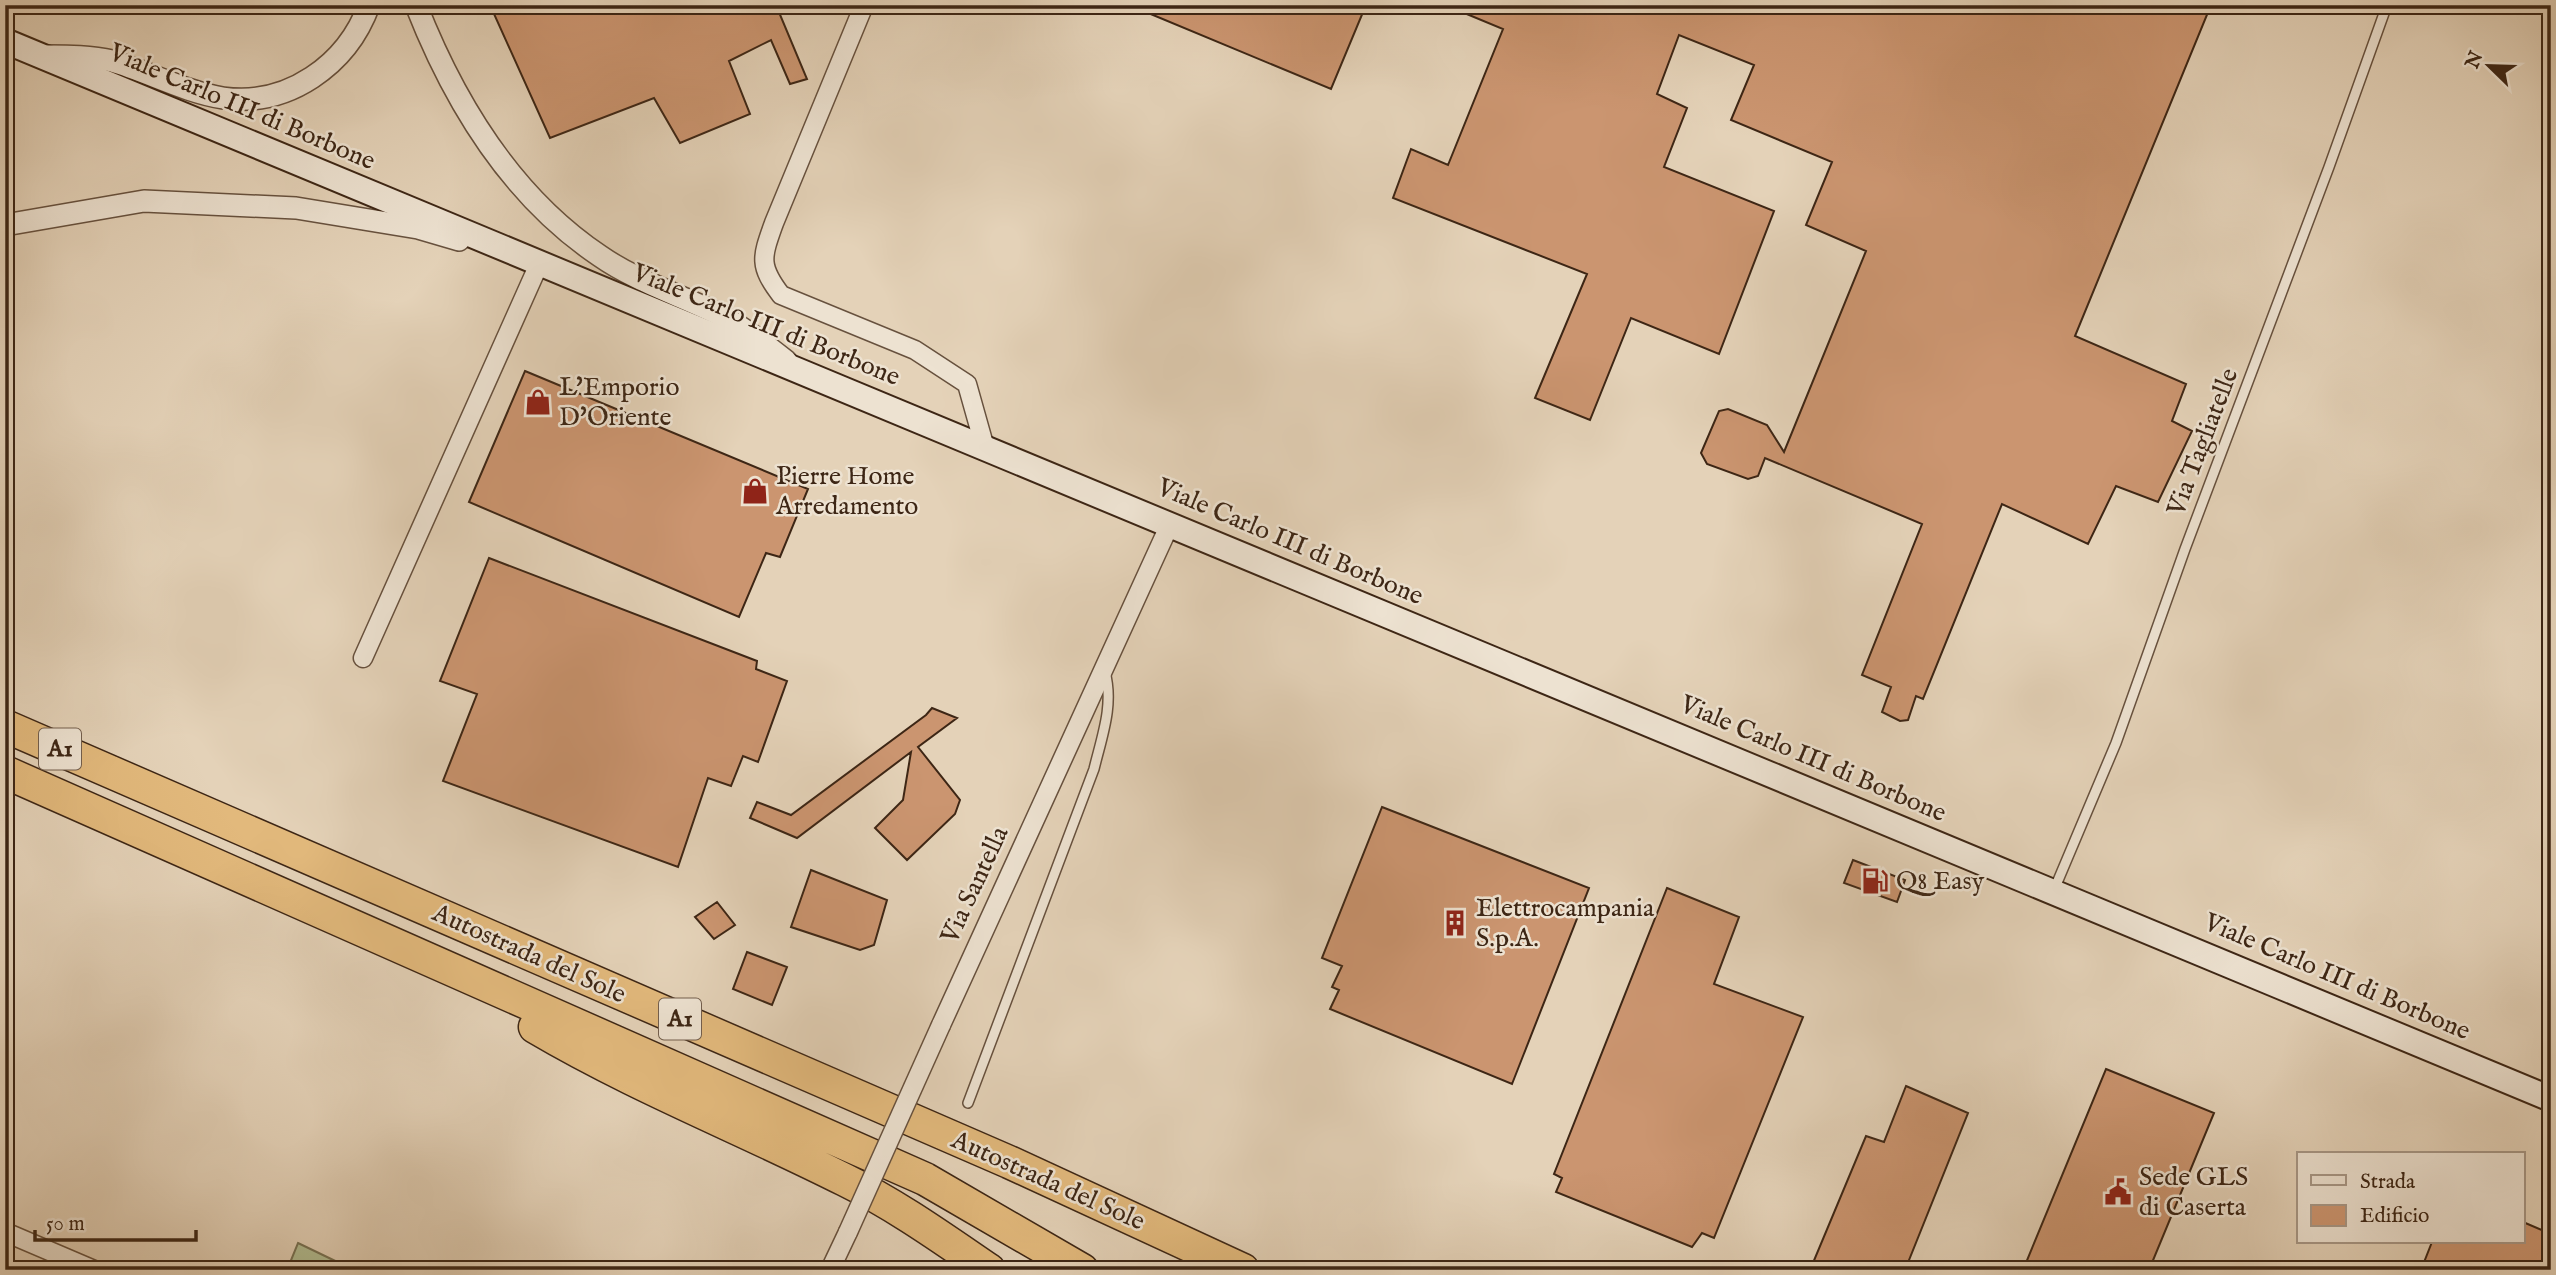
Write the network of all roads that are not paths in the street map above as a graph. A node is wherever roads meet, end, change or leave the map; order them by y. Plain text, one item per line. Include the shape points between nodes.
1 (369, 5) edge
2 (416, 5) edge
3 (864, 5) edge
4 (2387, 5) edge
5 (5, 41) edge
6 (43, 56) junction
7 (5, 225) edge
8 (531, 260) junction
9 (798, 370) junction
10 (985, 448) junction
11 (1170, 524) junction
12 (363, 658) dead end
13 (1104, 668) junction
14 (5, 726) edge
15 (5, 772) edge
16 (2053, 892) junction
17 (443, 967) junction
18 (2551, 1099) edge
19 (968, 1103) dead end
20 (5, 1232) edge
21 (88, 1269) edge
22 (830, 1270) edge
23 (989, 1270) edge
24 (1082, 1270) edge
25 (1243, 1270) edge

1 - 6 street via 355,36 320,73 300,87 259,97 222,98 109,61
2 - 9 street via 475,126 547,212 600,257 738,325
3 - 10 street via 774,223 764,252 767,276 781,295 915,350 967,384
4 - 16 lane, Via Tagliatelle via 2116,743
5 - 6 main road, Viale Carlo III di Borbone
6 - 8 main road, Viale Carlo III di Borbone
7 - 8 street via 144,201 296,208 418,228
8 - 9 main road, Viale Carlo III di Borbone
8 - 12 street
9 - 10 main road, Viale Carlo III di Borbone
10 - 11 main road, Viale Carlo III di Borbone
11 - 13 street, Via Santella
11 - 16 main road, Viale Carlo III di Borbone
13 - 19 lane via 1110,690 1108,714 1094,769
13 - 22 street, Via Santella, bridge
14 - 25 highway, Autostrada del Sole / A1 via 998,1157
15 - 17 highway, Autostrada del Sole / A1
16 - 18 main road, Viale Carlo III di Borbone
17 - 23 highway via 536,1028 615,1072 870,1193
17 - 24 highway, Autostrada del Sole / A1 via 925,1179
20 - 21 street

